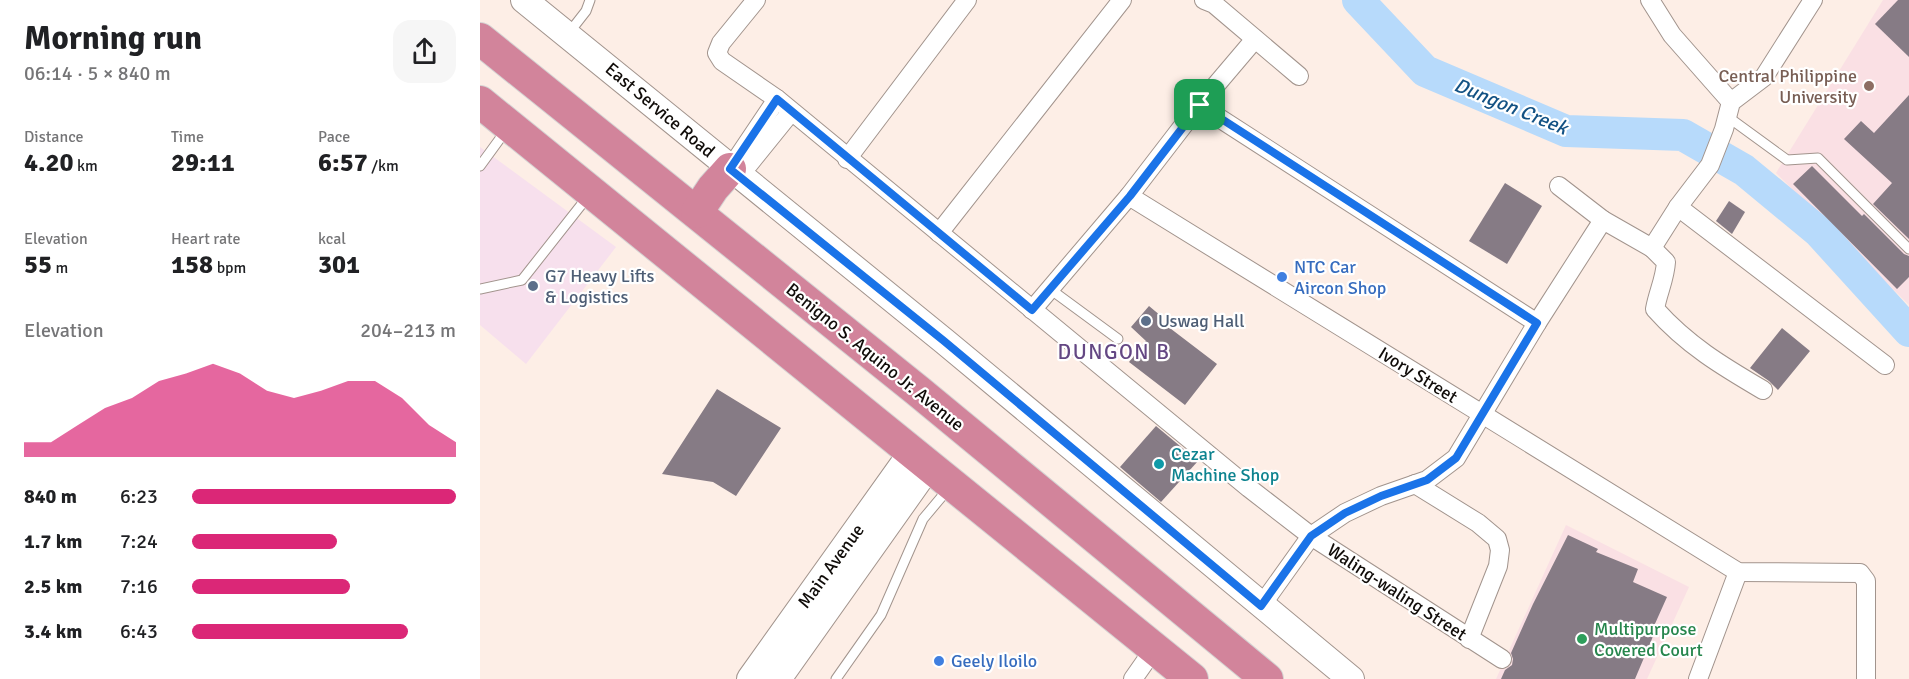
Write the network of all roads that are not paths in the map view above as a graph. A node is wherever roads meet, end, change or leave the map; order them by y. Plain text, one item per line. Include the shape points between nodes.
1 (524, 0) edge
2 (590, 0) edge
3 (756, 0) edge
4 (967, 0) edge
5 (1122, 0) edge
6 (1204, 0) edge
7 (1650, 0) edge
8 (1813, 0) edge
9 (568, 34) junction
10 (480, 39) edge
11 (1254, 39) junction
12 (1299, 76) dead end
13 (777, 99) junction
14 (480, 102) edge
15 (1200, 105) junction
16 (790, 112) junction
17 (1728, 116) junction
18 (511, 124) junction
19 (847, 159) junction
20 (480, 166) edge
21 (730, 169) junction
22 (1559, 186) dead end
23 (593, 191) junction
24 (1130, 196) junction
25 (1678, 207) junction
26 (697, 212) junction
27 (1603, 220) junction
28 (939, 233) junction
29 (1652, 248) junction
30 (1909, 249) edge
31 (480, 289) edge
32 (1050, 289) junction
33 (806, 302) junction
34 (1032, 310) junction
35 (1537, 323) junction
36 (1118, 339) dead end
37 (774, 340) junction
38 (1885, 365) dead end
39 (1763, 390) dead end
40 (1481, 415) junction
41 (931, 468) junction
42 (1415, 484) junction
43 (1311, 536) junction
44 (1738, 572) junction
45 (1261, 606) junction
46 (1469, 639) junction
47 (1154, 648) junction
48 (1502, 659) dead end
49 (750, 679) edge
50 (778, 679) edge
51 (837, 679) edge
52 (1133, 679) edge
53 (1192, 679) edge
54 (1267, 679) edge
55 (1351, 679) edge
56 (1698, 679) edge
57 (1866, 679) edge

1 - 9 street, East Service Road
2 - 9 lane
3 - 13 street, Waling-waling Street via 717,53 722,61
4 - 19 street
5 - 28 street
6 - 11 street
7 - 17 street
8 - 17 street via 1764,77
9 - 21 street, East Service Road
10 - 26 highway, Benigno S. Aquino Jr. Avenue
11 - 12 street
11 - 15 street
13 - 16 street, Waling-waling Street
13 - 21 street
14 - 18 highway
15 - 24 street
15 - 35 street
16 - 19 street, Waling-waling Street
16 - 21 street via 749,164
17 - 25 street via 1710,165
17 - 30 lane via 1787,160 1818,158
18 - 20 lane
18 - 23 highway
19 - 28 street, Waling-waling Street
21 - 26 highway
21 - 45 street, East Service Road via 944,341
22 - 27 street
23 - 31 lane via 522,280
23 - 37 highway
24 - 32 street
24 - 40 street, Ivory Street
25 - 29 street
25 - 38 street
26 - 33 highway, Benigno S. Aquino Jr. Avenue
27 - 29 street
27 - 35 street
28 - 34 street, Waling-waling Street
29 - 39 street via 1666,262 1655,309 1712,360
32 - 34 street
32 - 36 lane
33 - 37 highway
33 - 54 highway, Benigno S. Aquino Jr. Avenue
34 - 43 street, Waling-waling Street
35 - 40 street
37 - 41 highway
40 - 42 street via 1456,458 1427,480
40 - 44 street, Ivory Street
41 - 47 highway
41 - 49 street, Main Avenue
41 - 50 street, Main Avenue
41 - 51 lane via 923,519 881,615
42 - 43 street via 1345,513
42 - 46 street via 1497,539 1498,566
43 - 45 street
43 - 46 street, Waling-waling Street
44 - 56 street
44 - 57 street via 1860,573 1866,581
45 - 55 street, East Service Road
46 - 48 street, Waling-waling Street
47 - 52 street
47 - 53 highway

